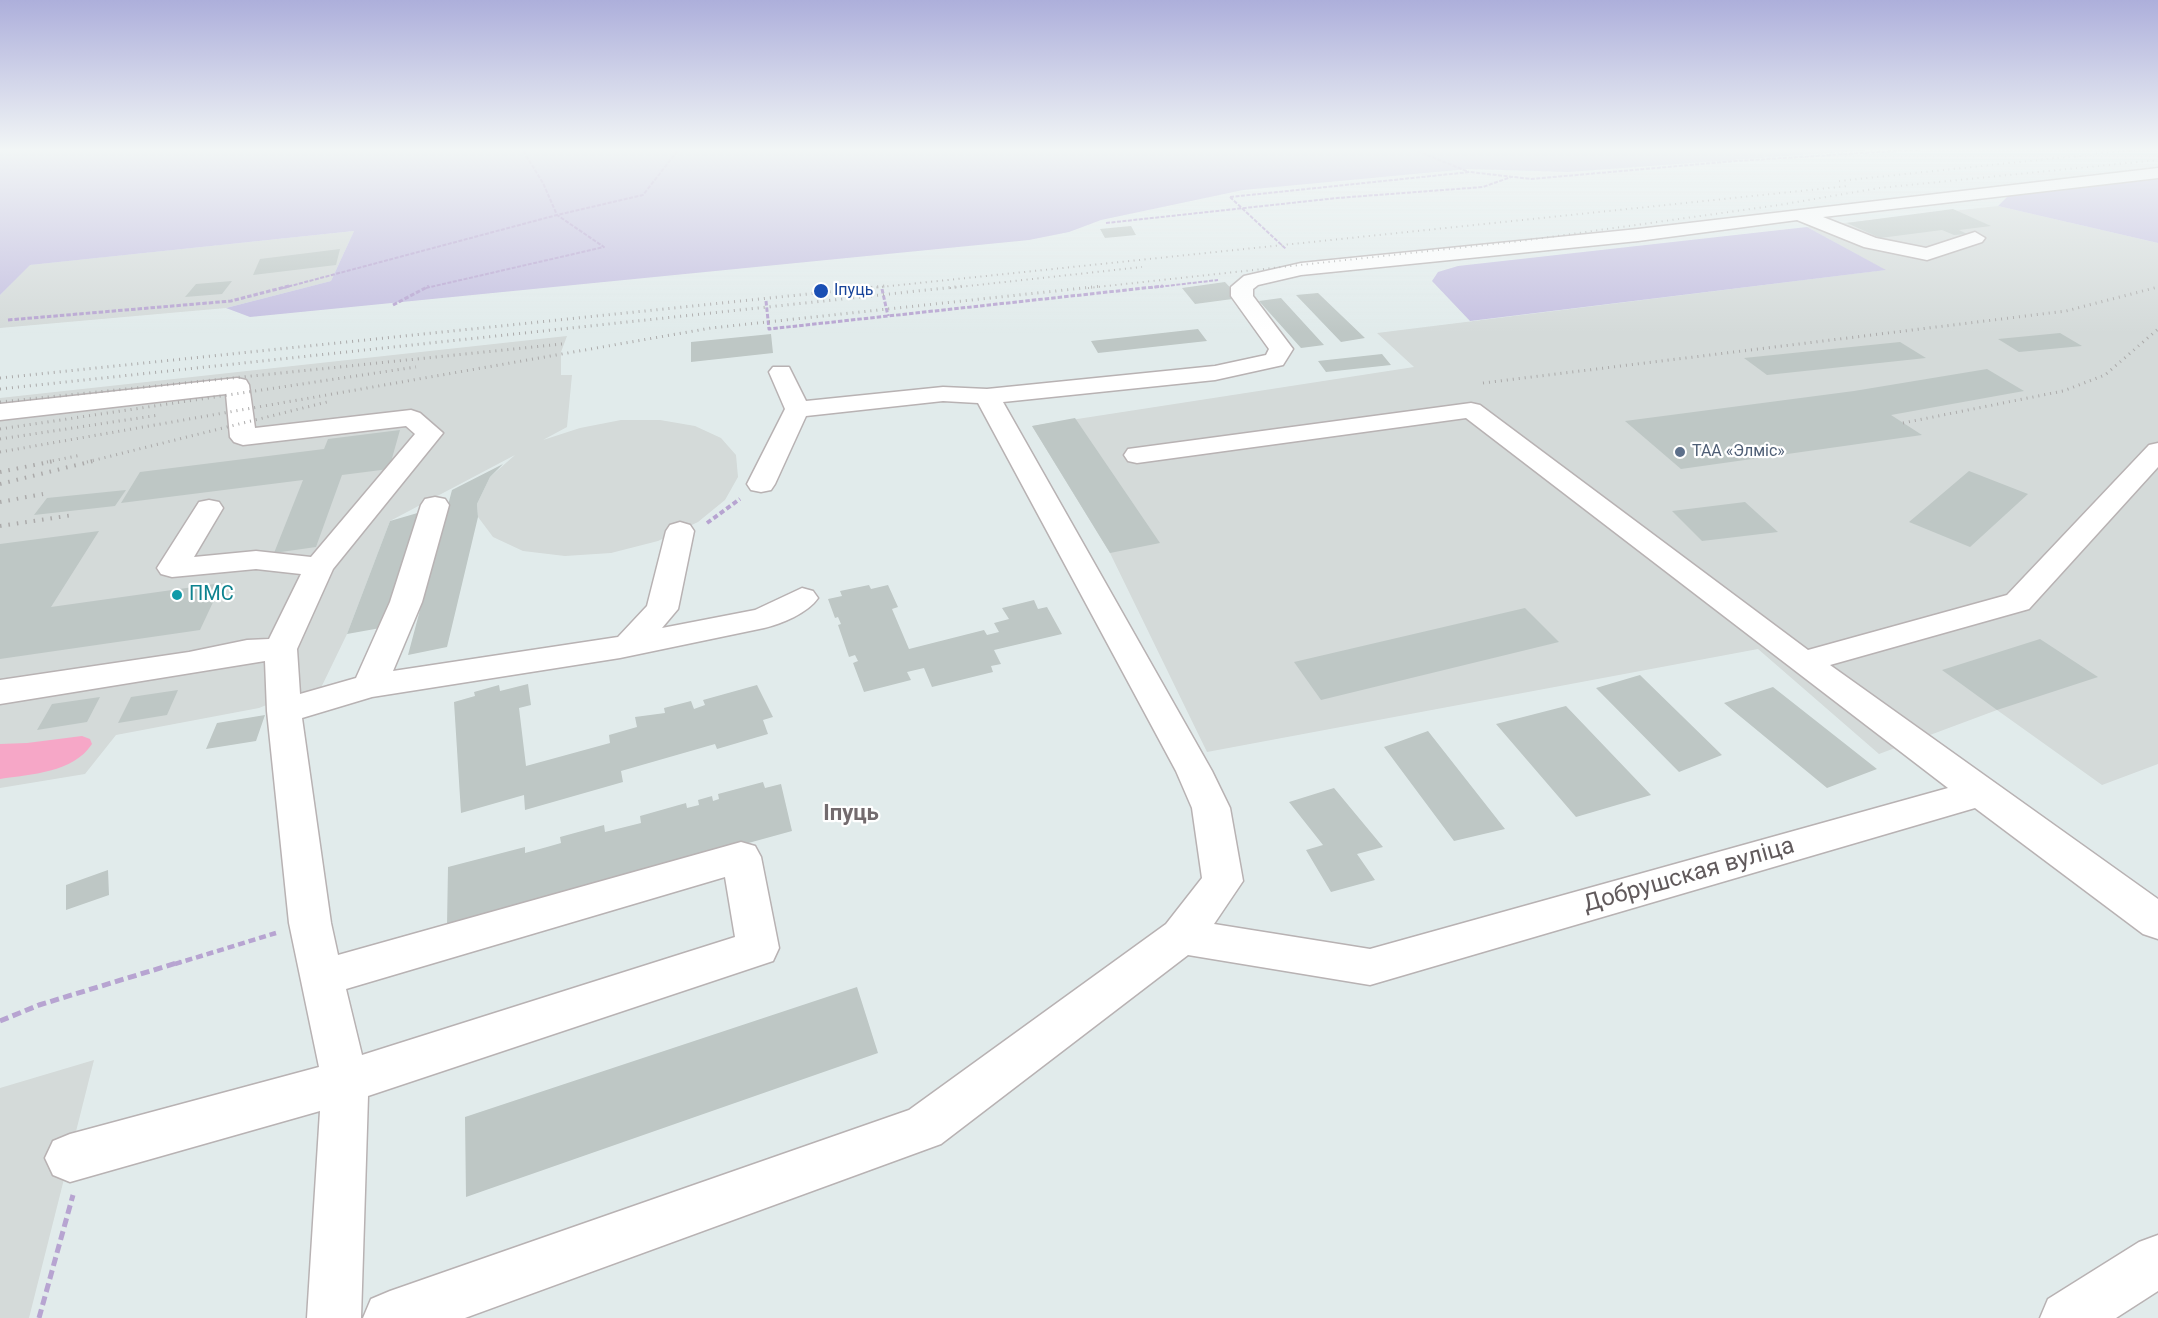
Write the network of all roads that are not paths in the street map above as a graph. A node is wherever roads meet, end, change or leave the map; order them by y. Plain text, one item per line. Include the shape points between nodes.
1 (1820, 211) edge
2 (1797, 213) junction
3 (1975, 238) dead end
4 (781, 372) dead end
5 (987, 396) junction
6 (797, 409) junction
7 (0, 412) edge
8 (2158, 451) edge
9 (1137, 454) dead end
10 (761, 484) road end
11 (435, 505) dead end
12 (208, 508) dead end
13 (678, 537) road end
14 (319, 567) junction
15 (802, 598) dead end
16 (629, 645) junction
17 (281, 650) junction
18 (1803, 662) junction
19 (370, 686) junction
20 (0, 692) edge
21 (284, 711) junction
22 (1978, 793) junction
23 (2158, 922) edge
24 (1181, 936) junction
25 (321, 978) junction
26 (345, 1082) junction
27 (77, 1156) road end
28 (2158, 1261) edge
29 (334, 1318) edge
30 (390, 1318) edge
31 (2067, 1318) edge

1 - 2 street
2 - 3 street via 1871,243 1927,254
2 - 5 street via 1638,235 1301,269 1251,280 1242,287 1242,296 1281,349 1275,360 1215,373
4 - 6 street
5 - 6 street via 943,394
5 - 24 street via 1211,808 1223,881
6 - 10 street
7 - 14 street via 237,385 243,437 411,418 430,433
8 - 18 street via 2018,603
9 - 18 street via 1471,410
11 - 19 street via 406,602
12 - 14 street via 171,568 256,560
13 - 16 street via 662,609
14 - 17 street
15 - 16 street via 764,618
16 - 19 street
17 - 20 street via 247,651
17 - 21 street
18 - 22 street
19 - 21 street
21 - 25 street via 310,923
22 - 23 street
22 - 24 street, Добрушская вуліца via 1370,967
24 - 30 street via 924,1128
25 - 26 street
25 - 26 street via 741,857 758,948
26 - 27 street
26 - 29 street
28 - 31 street

